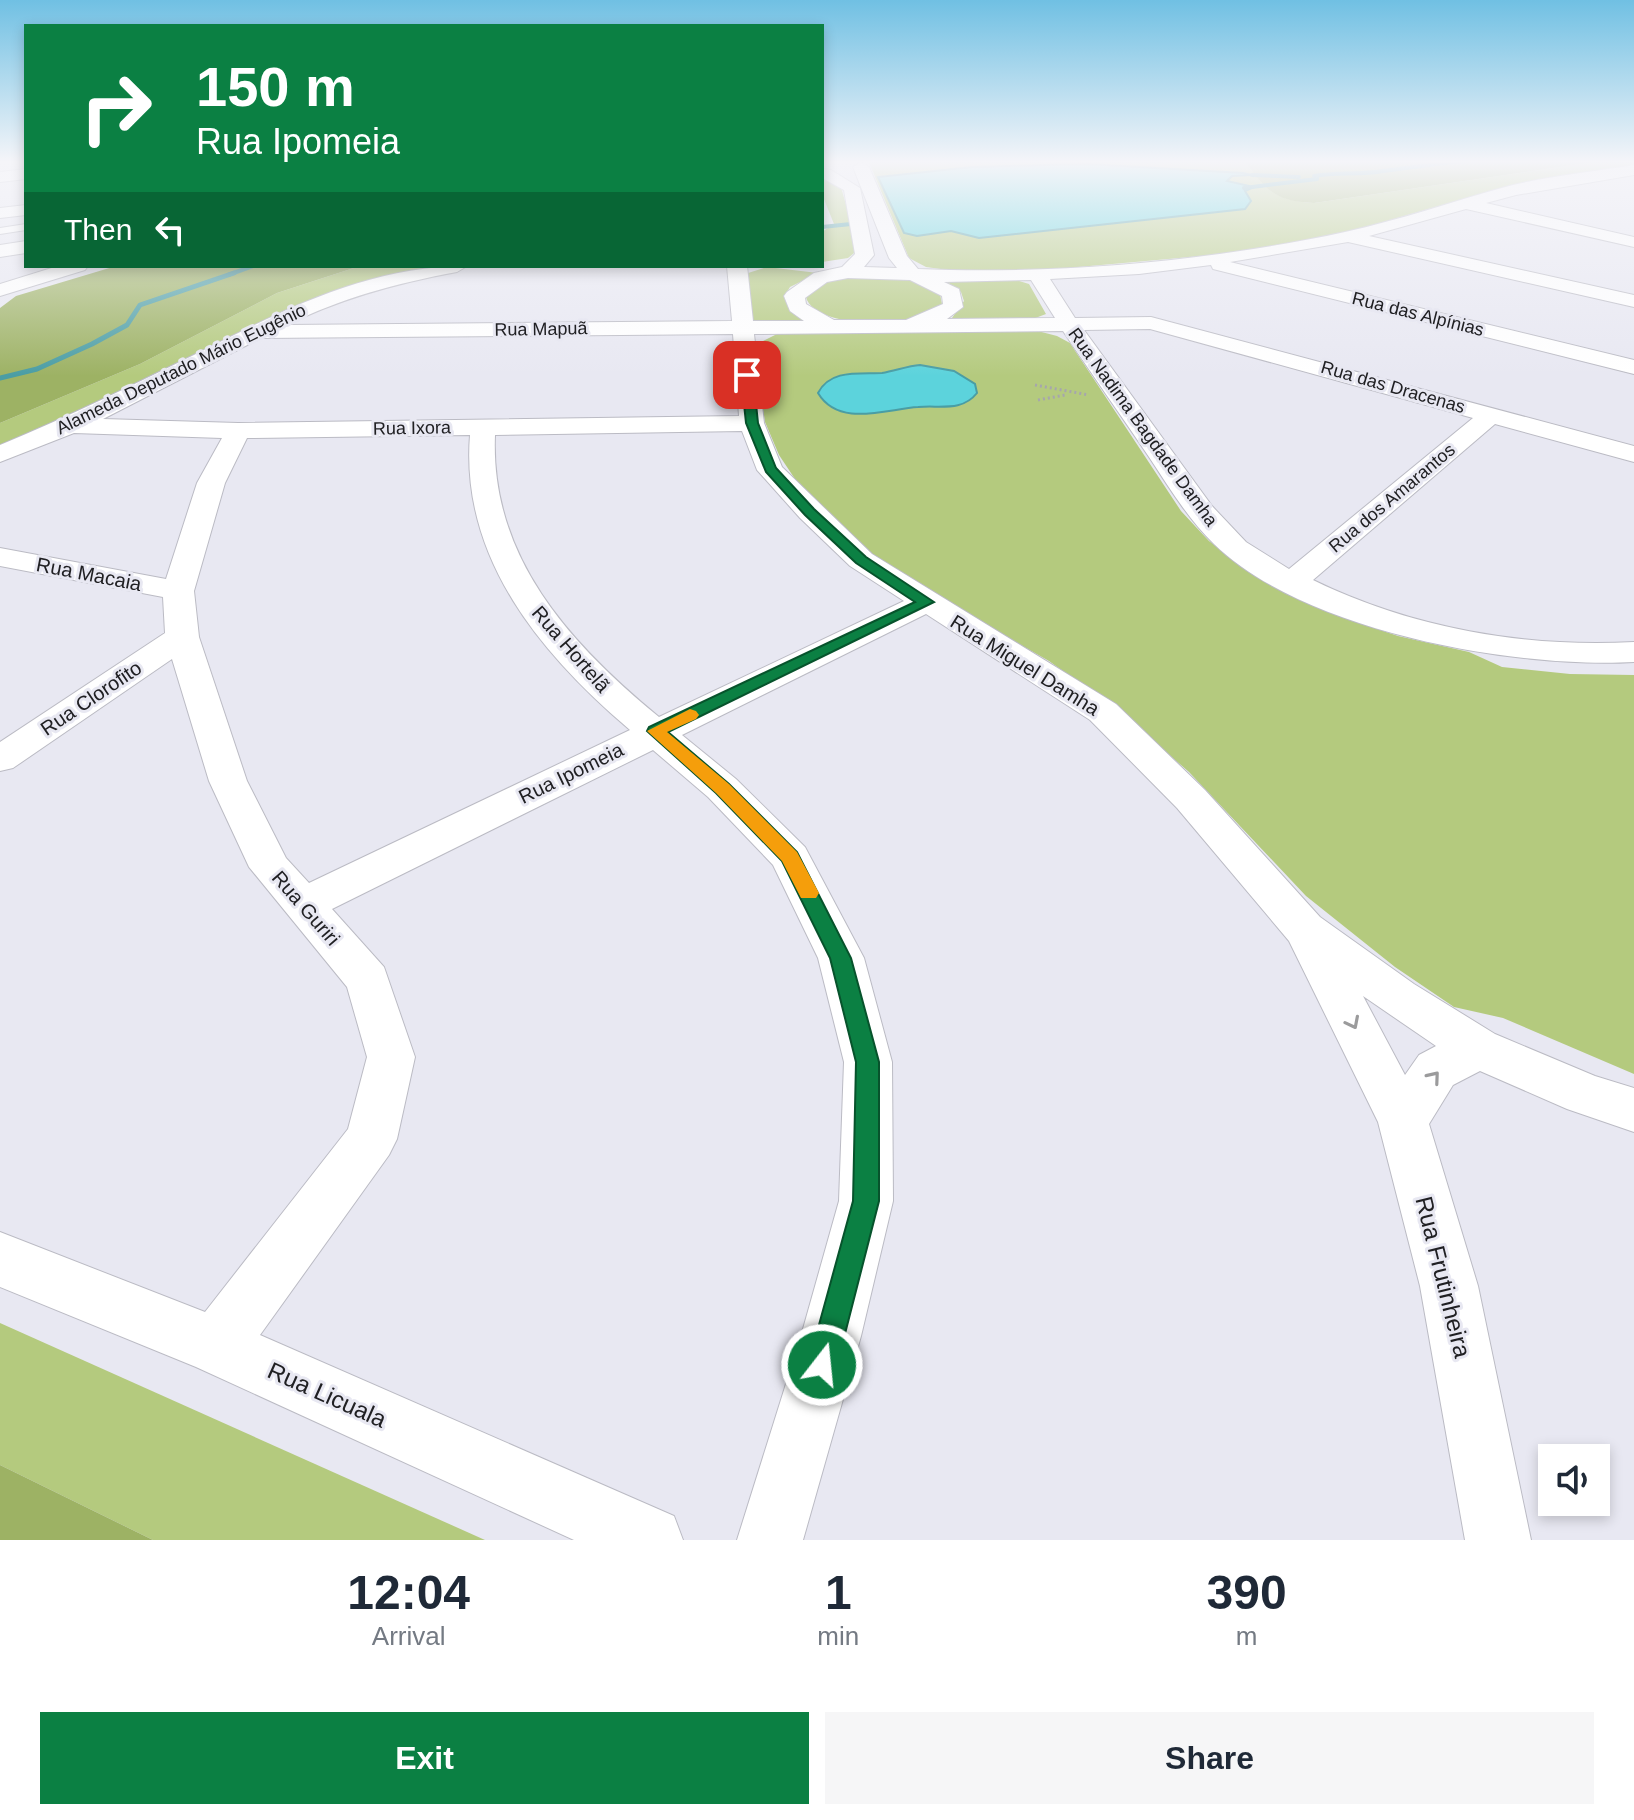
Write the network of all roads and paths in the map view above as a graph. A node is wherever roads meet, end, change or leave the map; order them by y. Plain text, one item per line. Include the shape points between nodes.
1 (861, 232) edge
2 (888, 232) edge
3 (1365, 232) edge
4 (1589, 232) edge
5 (1347, 237) junction
6 (0, 238) edge
7 (24, 238) edge
8 (1634, 242) edge
9 (24, 247) edge
10 (0, 251) edge
11 (24, 259) edge
12 (1201, 261) junction
13 (0, 263) edge
14 (32, 268) edge
15 (72, 268) edge
16 (448, 268) edge
17 (737, 268) edge
18 (812, 268) edge
19 (848, 272) junction
20 (1037, 274) junction
21 (919, 275) junction
22 (0, 278) edge
23 (0, 290) edge
24 (1634, 301) edge
25 (1068, 325) junction
26 (828, 326) junction
27 (908, 326) junction
28 (742, 327) junction
29 (254, 332) junction
30 (1634, 367) edge
31 (1035, 385) dead end
32 (1038, 400) dead end
33 (1491, 415) junction
34 (752, 423) junction
35 (71, 425) junction
36 (483, 428) junction
37 (238, 431) junction
38 (0, 454) edge
39 (1634, 454) edge
40 (0, 557) edge
41 (1292, 582) junction
42 (178, 591) junction
43 (926, 602) junction
44 (182, 637) junction
45 (1634, 652) edge
46 (655, 731) junction
47 (0, 759) edge
48 (304, 904) junction
49 (1304, 929) junction
50 (1478, 1048) junction
51 (1634, 1110) edge
52 (1403, 1121) junction
53 (0, 1259) edge
54 (216, 1346) junction
55 (650, 1540) edge
56 (770, 1540) edge
57 (1498, 1540) edge

1 - 19 street via 865,255
2 - 21 street via 898,258
3 - 5 street
4 - 8 street
5 - 12 street
5 - 24 street
6 - 7 lane
9 - 10 street
11 - 13 street
12 - 20 street
12 - 30 street, Rua das Alpínias
14 - 22 street
15 - 23 street
16 - 29 street, Alameda Deputado Mário Eugênio via 347,291
17 - 28 street, Rua Miguel Damha
18 - 19 street
19 - 21 street
19 - 26 street via 821,277 794,296 797,307
20 - 21 street
20 - 25 street, Rua Nadima Bagdade Damha
21 - 27 street via 952,293 953,307
25 - 27 street
25 - 33 street, Rua das Dracenas via 1151,323
25 - 41 street, Rua Nadima Bagdade Damha via 1207,519 1237,549
26 - 27 street, Rua Mapuã
26 - 28 street, Rua Mapuã
28 - 29 street, Rua Mapuã
28 - 34 street, Rua Miguel Damha
29 - 35 street, Alameda Deputado Mário Eugênio
31 - 32 path via 1075,393
33 - 39 street, Rua das Dracenas
33 - 41 street, Rua dos Amarantos
34 - 36 street, Rua Ixora
34 - 43 street, Rua Miguel Damha via 770,470 810,512 861,560
35 - 37 street, Rua Ixora
35 - 38 street, Alameda Deputado Mário Eugênio
36 - 37 street, Rua Ixora
36 - 46 street, Rua Hortelã via 485,502 506,558 538,616 595,682
37 - 42 street, Rua Guriri via 211,483
40 - 42 street, Rua Macaia
41 - 45 street, Rua Nadima Bagdade Damha via 1384,620 1485,645 1602,656
42 - 44 street, Rua Guriri
43 - 46 street, Rua Ipomeia
43 - 49 street, Rua Miguel Damha via 1103,712 1191,799
44 - 47 street, Rua Clorofito
44 - 48 street, Rua Guriri via 228,781 270,867
46 - 48 street, Rua Ipomeia
46 - 56 street, Rua Hortelã via 722,788 790,857 841,958 868,1062 866,1201
48 - 54 street, Rua Guriri via 368,980 391,1057 371,1139
49 - 50 street, Rua Miguel Damha
49 -> 52 street, Rua Miguel Damha
50 - 51 street, Rua Miguel Damha
52 -> 50 street via 1436,1070
52 - 57 street, Rua Frutinheira via 1449,1286
53 - 54 street, Rua Licuala
54 - 55 street, Rua Licuala

